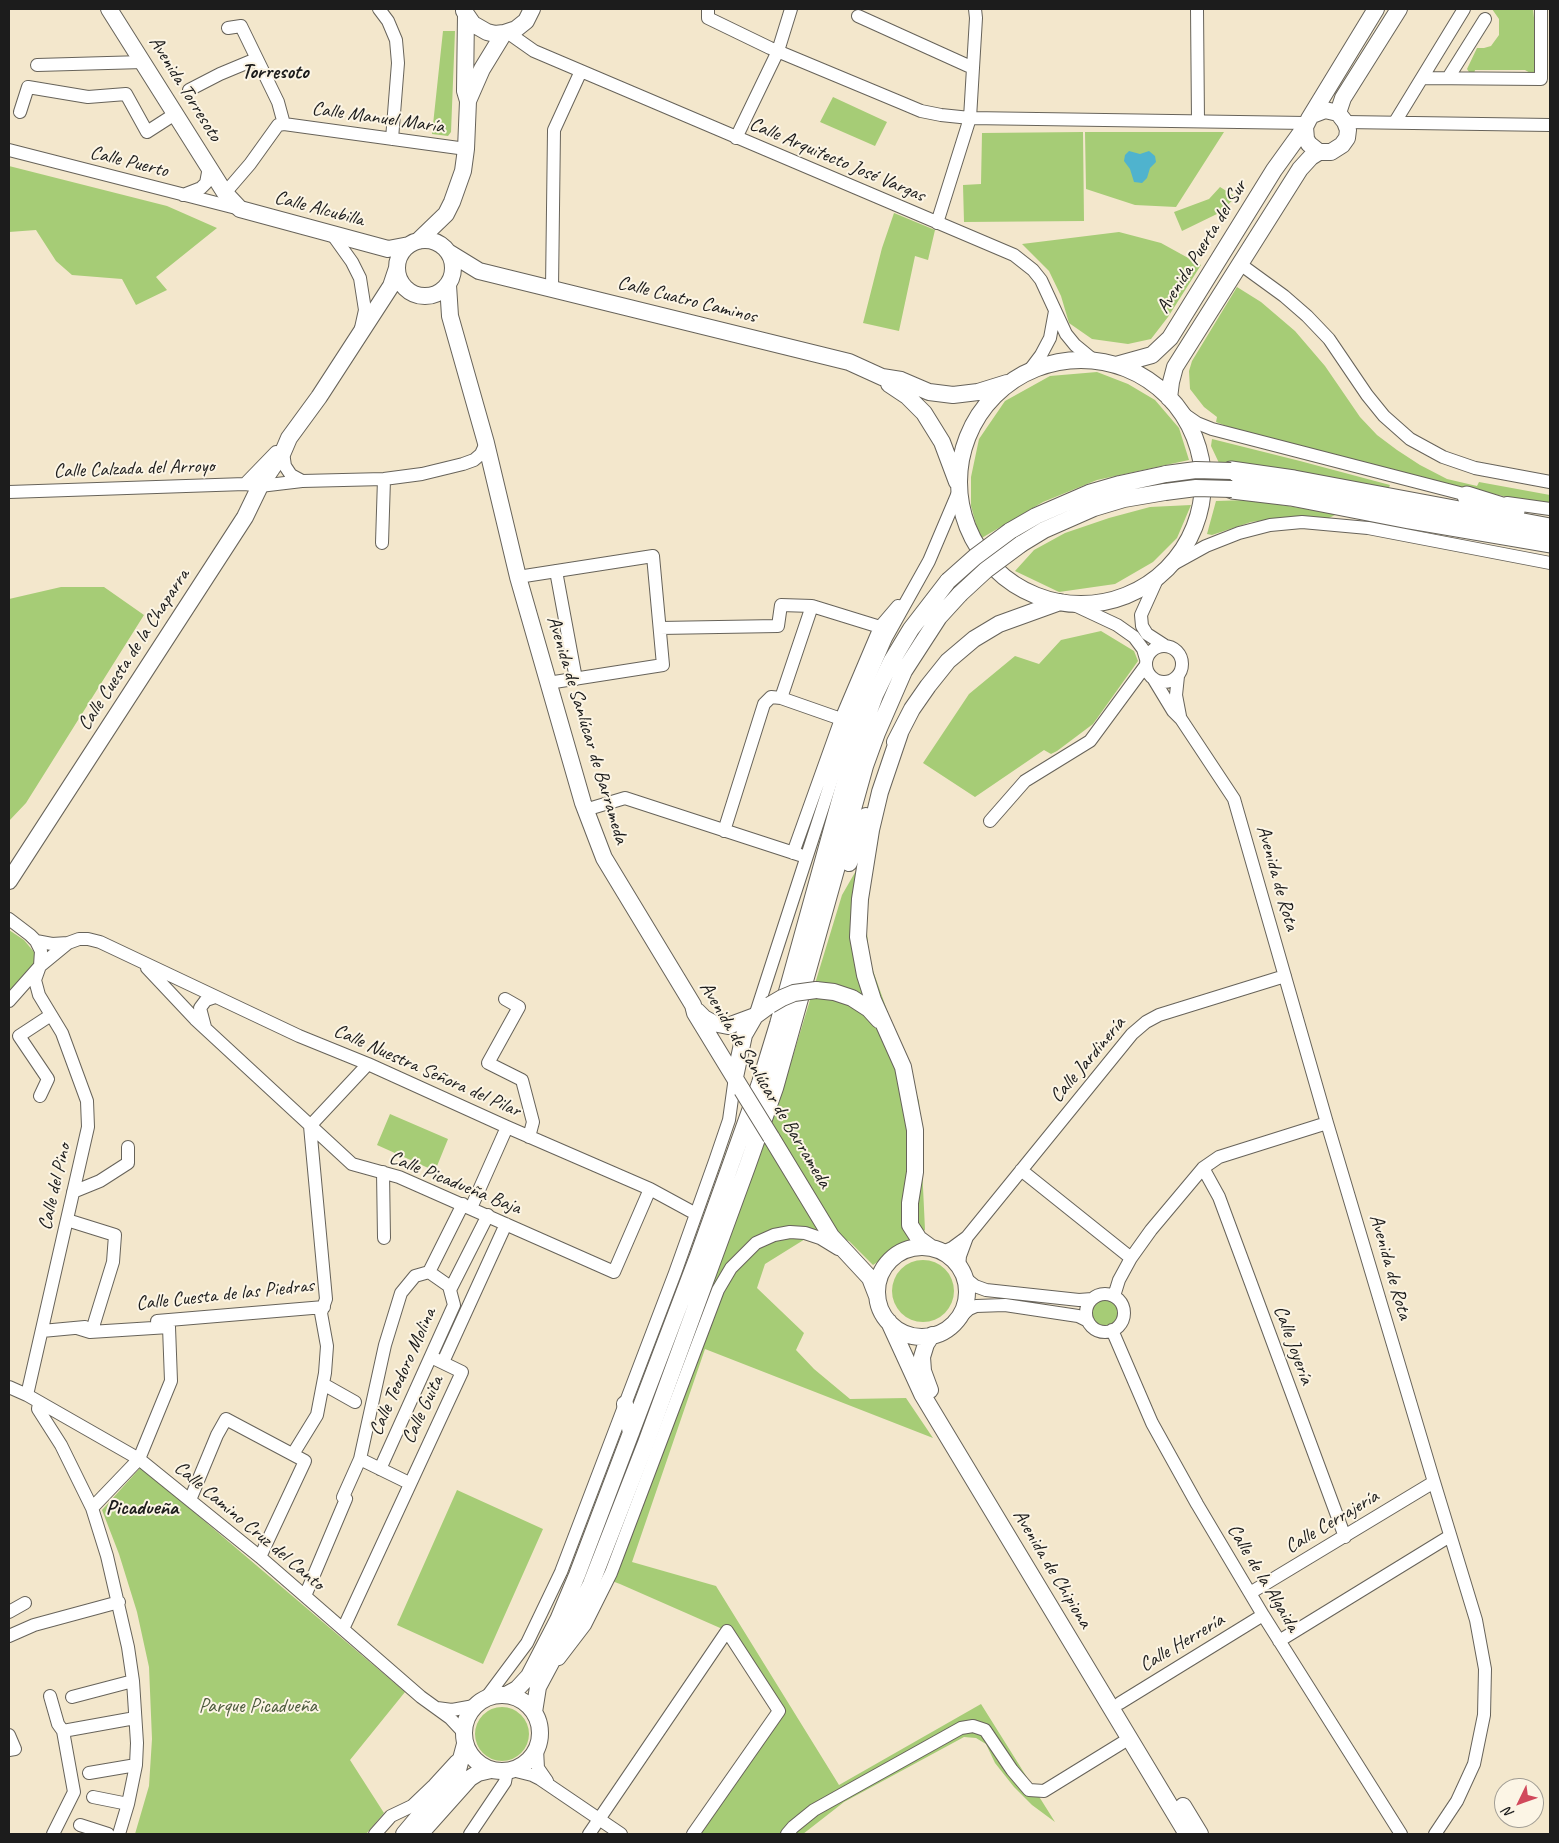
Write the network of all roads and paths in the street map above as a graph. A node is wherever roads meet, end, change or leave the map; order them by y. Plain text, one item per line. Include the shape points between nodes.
1 (109, 9) edge
2 (379, 9) edge
3 (791, 9) edge
4 (975, 9) edge
5 (1197, 9) edge
6 (1376, 9) edge
7 (1399, 9) edge
8 (1464, 9) edge
9 (1541, 9) edge
10 (464, 11) edge
11 (708, 13) edge
12 (529, 15) edge
13 (858, 16) dead end
14 (1484, 19) dead end
15 (228, 28) dead end
16 (506, 33) junction
17 (534, 51) junction
18 (778, 51) junction
19 (256, 59) junction
20 (143, 62) junction
21 (37, 65) dead end
22 (974, 68) junction
23 (581, 71) junction
24 (1422, 78) junction
25 (1448, 78) junction
26 (189, 90) dead end
27 (468, 101) junction
28 (20, 112) dead end
29 (175, 114) junction
30 (1342, 117) junction
31 (970, 118) junction
32 (1198, 121) junction
33 (1308, 122) junction
34 (1395, 122) junction
35 (284, 124) junction
36 (1550, 125) edge
37 (736, 138) junction
38 (392, 139) junction
39 (9, 150) edge
40 (466, 150) junction
41 (1319, 152) junction
42 (209, 167) junction
43 (225, 193) junction
44 (183, 195) junction
45 (240, 209) junction
46 (446, 214) junction
47 (937, 223) junction
48 (332, 234) junction
49 (413, 243) junction
50 (444, 249) junction
51 (394, 259) junction
52 (1240, 264) junction
53 (479, 271) junction
54 (450, 281) junction
55 (552, 288) junction
56 (1055, 310) junction
57 (360, 335) junction
58 (1092, 359) junction
59 (1116, 365) junction
60 (1029, 371) junction
61 (882, 377) junction
62 (1010, 382) junction
63 (1169, 398) junction
64 (1181, 412) junction
65 (486, 443) junction
66 (286, 445) junction
67 (463, 464) junction
68 (384, 479) junction
69 (1232, 480) junction
70 (302, 481) junction
71 (495, 482) junction
72 (1550, 482) edge
73 (252, 485) junction
74 (957, 489) junction
75 (9, 492) edge
76 (1467, 496) junction
77 (1550, 510) edge
78 (1550, 520) edge
79 (1550, 528) edge
80 (382, 543) dead end
81 (1550, 543) edge
82 (1550, 563) edge
83 (556, 571) junction
84 (1163, 571) junction
85 (518, 577) junction
86 (916, 585) junction
87 (1065, 603) junction
88 (812, 606) junction
89 (880, 627) junction
90 (660, 628) junction
91 (1164, 645) junction
92 (1149, 669) junction
93 (1178, 676) junction
94 (576, 679) junction
95 (548, 683) junction
96 (781, 698) junction
97 (841, 719) junction
98 (1181, 719) junction
99 (900, 734) junction
100 (585, 810) junction
101 (990, 821) dead end
102 (724, 831) junction
103 (793, 853) junction
104 (807, 858) junction
105 (9, 882) edge
106 (832, 888) junction
107 (9, 920) edge
108 (36, 941) junction
109 (68, 943) junction
110 (142, 963) junction
111 (40, 966) junction
112 (1285, 976) junction
113 (39, 995) junction
114 (12, 996) edge
115 (216, 997) junction
116 (505, 999) dead end
117 (692, 1006) junction
118 (51, 1015) junction
119 (755, 1016) junction
120 (206, 1028) junction
121 (885, 1028) junction
122 (368, 1064) junction
123 (738, 1084) junction
124 (40, 1096) dead end
125 (1327, 1123) junction
126 (310, 1126) junction
127 (507, 1127) junction
128 (529, 1137) junction
129 (128, 1146) dead end
130 (1203, 1168) junction
131 (1021, 1170) junction
132 (383, 1172) junction
133 (650, 1190) junction
134 (73, 1192) junction
135 (467, 1206) junction
136 (696, 1214) junction
137 (488, 1215) junction
138 (67, 1220) junction
139 (506, 1224) junction
140 (967, 1237) junction
141 (384, 1238) dead end
142 (936, 1250) junction
143 (846, 1254) junction
144 (1131, 1258) junction
145 (429, 1272) junction
146 (962, 1273) junction
147 (450, 1290) junction
148 (1114, 1296) junction
149 (878, 1298) junction
150 (1092, 1298) junction
151 (324, 1307) junction
152 (958, 1319) junction
153 (1088, 1321) junction
154 (889, 1322) junction
155 (93, 1327) junction
156 (77, 1328) junction
157 (1112, 1330) junction
158 (42, 1331) junction
159 (932, 1335) junction
160 (437, 1359) junction
161 (323, 1384) junction
162 (9, 1386) edge
163 (27, 1395) junction
164 (355, 1402) dead end
165 (40, 1403) junction
166 (624, 1404) junction
167 (631, 1432) junction
168 (293, 1454) junction
169 (139, 1458) junction
170 (360, 1458) junction
171 (380, 1469) junction
172 (1434, 1482) junction
173 (410, 1484) junction
174 (190, 1500) junction
175 (92, 1508) junction
176 (1450, 1536) junction
177 (1345, 1537) junction
178 (260, 1557) junction
179 (1250, 1594) junction
180 (304, 1596) junction
181 (119, 1602) junction
182 (25, 1604) dead end
183 (9, 1612) edge
184 (1263, 1615) junction
185 (342, 1629) junction
186 (9, 1636) edge
187 (1279, 1641) junction
188 (545, 1676) junction
189 (133, 1681) junction
190 (506, 1695) junction
191 (50, 1696) dead end
192 (72, 1697) dead end
193 (480, 1702) junction
194 (1120, 1703) junction
195 (433, 1706) junction
196 (534, 1712) junction
197 (135, 1718) junction
198 (63, 1731) junction
199 (9, 1735) edge
200 (1130, 1738) junction
201 (464, 1743) junction
202 (537, 1749) junction
203 (9, 1750) edge
204 (136, 1765) junction
205 (491, 1770) junction
206 (510, 1771) junction
207 (88, 1773) dead end
208 (550, 1785) junction
209 (93, 1797) dead end
210 (128, 1804) junction
211 (599, 1819) junction
212 (80, 1825) dead end
213 (53, 1834) edge
214 (108, 1834) edge
215 (119, 1834) edge
216 (375, 1834) edge
217 (404, 1834) edge
218 (420, 1834) edge
219 (470, 1834) edge
220 (589, 1834) edge
221 (621, 1834) edge
222 (693, 1834) edge
223 (787, 1834) edge
224 (1187, 1834) edge
225 (1200, 1834) edge
226 (1401, 1834) edge
227 (1435, 1834) edge

1 - 20 main road, Avenida Torresoto
2 - 38 street via 396,40 398,63
3 - 18 street
4 - 22 street
5 - 32 street
6 - 33 main road, Avenida Puerta del Sur
7 - 30 main road, Avenida Puerta del Sur via 1343,98
8 - 24 street
9 - 25 street via 1541,79
10 - 16 main road via 480,29 495,34
10 - 27 main road via 465,91
11 - 18 street
12 - 16 main road via 516,29
12 - 17 street via 526,34
13 - 22 street
14 - 25 street
15 - 19 street via 241,26
16 - 17 street, Calle Arquitecto José Vargas
16 - 27 main road via 482,69
17 - 23 street, Calle Arquitecto José Vargas
18 - 31 street via 921,111
18 - 37 street
19 - 26 street
19 - 35 street via 278,102
20 - 21 street
20 - 29 main road, Avenida Torresoto
22 - 31 street
23 - 37 street, Calle Arquitecto José Vargas
23 - 55 street via 554,130
24 - 25 street
24 - 34 street
27 - 40 main road
28 - 29 street via 28,87 88,97 126,94 147,132
29 - 42 main road, Avenida Torresoto
30 - 33 main road via 1325,110
30 - 34 street
30 - 41 main road, Avenida Puerta del Sur via 1348,130 1342,145 1331,152
31 - 32 street
31 - 47 street
32 - 33 street
33 - 41 main road via 1306,139
33 - 59 main road, Avenida Puerta del Sur via 1274,170 1170,338 1152,355
34 - 36 street
35 - 38 street, Calle Manuel María
35 - 43 street via 278,125
37 - 47 street, Calle Arquitecto José Vargas
38 - 40 street, Calle Manuel María
39 - 44 street, Calle Puerto
40 - 46 main road via 463,171
41 - 52 main road, Avenida Puerta del Sur via 1300,169
42 - 43 main road, Avenida Torresoto
42 - 44 street, Avenida Torresoto via 206,183
43 - 45 main road, Avenida Torresoto
44 - 45 street, Calle Puerto
45 - 48 main road, Calle Alcubilla
46 - 49 main road
46 - 50 main road
47 - 56 street, Calle Arquitecto José Vargas via 1024,262 1041,280
48 - 51 main road, Calle Alcubilla
48 - 57 street via 360,278 365,310
49 - 50 main road via 432,241
49 - 51 main road
50 - 53 main road, Calle Cuatro Caminos
50 - 54 main road via 453,267
51 - 54 main road via 398,277 411,293 434,295
51 - 57 main road, Calle Cuesta de la Chaparra via 391,286
52 - 63 main road, Avenida Puerta del Sur via 1175,367
52 - 72 street via 1307,316 1329,339 1384,416 1410,438 1443,457 1475,468
53 - 54 main road, Calle Cuatro Caminos via 462,273
53 - 55 main road, Calle Cuatro Caminos
54 - 65 main road, Avenida de Sanlúcar de Barrameda via 450,316
55 - 61 main road, Calle Cuatro Caminos via 849,362
56 - 58 street, Calle Arquitecto José Vargas via 1074,345
56 - 60 street via 1050,338
57 - 66 main road, Calle Cuesta de la Chaparra
58 - 59 main road
58 - 60 main road via 1065,360
59 - 63 main road via 1142,377
60 - 62 main road
61 - 62 main road, Calle Cuatro Caminos via 901,380 929,392 952,395 978,392
61 - 74 main road, Calle Cuatro Caminos via 924,413 942,442
62 - 74 main road via 983,408 966,442
63 - 64 main road
64 - 76 street via 1212,429
64 - 84 main road via 1193,435 1200,459 1202,484 1193,530 1182,550
65 - 67 street via 482,454
65 - 71 main road, Avenida de Sanlúcar de Barrameda
66 - 70 street via 285,466 291,475
66 - 73 main road, Calle Cuesta de la Chaparra
67 - 68 street, Calle Calzada del Arroyo
67 - 71 street via 482,468
68 - 70 street, Calle Calzada del Arroyo
68 - 80 street
69 - 79 highway via 1294,480
69 - 81 highway via 1291,496
69 - 106 main road, bridge via 1124,499 1094,508 1021,544 960,594 924,638 890,701 866,766
69 - 167 main road, bridge via 1196,470 1166,474 1090,493 1036,516 1010,531 948,581 911,629 891,662 863,726 760,1083
70 - 73 street, Calle Calzada del Arroyo
71 - 85 main road, Avenida de Sanlúcar de Barrameda
73 - 75 street, Calle Calzada del Arroyo
73 - 105 main road, Calle Cuesta de la Chaparra via 245,517
74 - 86 street via 939,540
74 - 87 main road, Calle Cuatro Caminos via 970,532 1000,572 1020,587
76 - 77 street
76 - 78 highway
82 - 84 street via 1368,528 1302,522 1270,525 1239,533 1206,546
83 - 85 street
83 - 90 street via 653,556
83 - 94 street
84 - 87 main road via 1118,598 1103,602
84 - 91 street via 1140,615 1148,634
85 - 95 main road, Avenida de Sanlúcar de Barrameda
86 - 89 street
86 - 104 street via 886,638 866,684
87 - 92 street, Avenida de Rota via 1096,614 1134,637 1144,649
87 - 99 main road via 999,624 974,639 948,661 928,686
88 - 89 street
88 - 90 street via 781,605 778,626
88 - 96 street
89 - 97 street
90 - 94 street via 664,665
91 - 92 street via 1153,649
91 - 93 street via 1175,649 1182,659 1182,671
92 - 93 street via 1161,682
92 - 98 street, Avenida de Rota
92 - 101 street via 1137,677 1090,741 1025,781
93 - 98 street, Avenida de Rota via 1176,695
94 - 95 street
95 - 100 main road, Avenida de Sanlúcar de Barrameda
96 - 97 street
96 - 102 street via 771,697 764,704
97 - 103 street
98 - 112 street, Avenida de Rota via 1234,799
99 - 106 main road via 886,761 847,867
99 - 121 main road via 871,830 860,899 858,937 865,975
100 - 102 street via 625,798
100 - 117 main road, Avenida de Sanlúcar de Barrameda via 604,858
102 - 103 street
103 - 104 street
104 - 119 street
106 - 188 main road via 775,1088 712,1265 591,1584
107 - 108 street
108 - 109 street, Calle Picadueña Baja
108 - 111 street
109 - 110 street, Calle Picadueña Baja via 79,939 100,942
109 - 111 street
110 - 115 street, Calle Nuestra Señora del Pilar
110 - 120 street, Calle Picadueña Baja
111 - 113 street via 35,980
111 - 114 street
112 - 125 street, Avenida de Rota
112 - 131 street, Calle Jardinería via 1159,1015 1146,1022 1132,1034
113 - 114 street via 28,991
113 - 118 street, Calle del Pino
115 - 120 street via 206,1000 200,1008
115 - 122 street, Calle Nuestra Señora del Pilar
116 - 128 street via 518,1007 488,1063 522,1080 532,1122
117 - 119 main road via 704,1018 720,1025 728,1026
117 - 123 main road, Avenida de Sanlúcar de Barrameda
118 - 124 street via 19,1036 48,1079
118 - 134 street, Calle del Pino via 62,1033 87,1101 88,1128
119 - 121 main road, bridge via 782,998 816,990 852,998 869,1009
119 - 123 main road via 744,1035 738,1056
120 - 126 street, Calle Picadueña Baja
121 - 142 main road via 903,1067 915,1130 910,1225 919,1239
122 - 126 street
122 - 127 street, Calle Nuestra Señora del Pilar
123 - 136 street via 729,1120
123 - 143 main road, Avenida de Sanlúcar de Barrameda, bridge via 827,1229
125 - 130 street via 1218,1157
125 - 172 street, Avenida de Rota
126 - 132 street, Calle Picadueña Baja via 352,1164
126 - 151 street, Calle Cuesta de las Piedras via 326,1299
127 - 128 street, Calle Nuestra Señora del Pilar
127 - 135 street
128 - 133 street, Calle Nuestra Señora del Pilar
129 - 134 street via 128,1162 100,1181
130 - 144 street via 1150,1230
130 - 177 street, Calle Joyería via 1218,1197
131 - 140 street, Calle Jardinería
131 - 144 street
132 - 135 street, Calle Picadueña Baja
132 - 141 street
133 - 136 street, Calle Nuestra Señora del Pilar
133 - 139 street, Calle Picadueña Baja via 614,1272
134 - 138 street, Calle del Pino
135 - 137 street, Calle Picadueña Baja
135 - 145 street
136 - 166 street
137 - 139 street, Calle Picadueña Baja
137 - 147 street, Calle Teodoro Molina
138 - 155 street via 115,1235 113,1262
138 - 158 street, Calle del Pino
139 - 160 street, Calle Guita
140 - 142 street, Calle Jardinería via 952,1248
140 - 146 street, Calle Jardinería via 960,1256
142 - 146 main road
142 - 149 main road via 918,1247 906,1250 891,1260 881,1274
143 - 149 main road, Avenida de Sanlúcar de Barrameda via 870,1278
143 - 188 street via 820,1238 790,1232 756,1243 731,1268 718,1290 603,1591 585,1625
144 - 148 street
145 - 147 street, Calle Teodoro Molina
145 - 170 street via 415,1276 401,1293 385,1345
146 - 150 street via 974,1286 986,1290 1079,1300
146 - 152 main road via 967,1289
147 - 160 street, Calle Teodoro Molina via 454,1305
148 - 150 street via 1102,1294
148 - 157 street via 1124,1310 1121,1322
149 - 154 main road
150 - 153 street via 1086,1309
151 - 155 street, Calle Cuesta de las Piedras
151 - 161 street via 321,1312 327,1346
152 - 153 street via 976,1306 1004,1305 1078,1316
152 - 159 main road via 942,1332
153 - 157 street via 1095,1330
154 - 159 main road via 909,1334
154 - 200 main road, Avenida de Chipiona via 922,1394
155 - 156 street, Calle Cuesta de las Piedras
156 - 158 street, Calle Cuesta de las Piedras
156 - 169 street via 90,1332 169,1327 171,1381
157 - 179 street, Calle de la Algaida via 1152,1423
158 - 163 street, Calle del Pino
159 - 194 main road, Avenida de Chipiona via 922,1356 923,1372 931,1390
160 - 171 street, Calle Teodoro Molina
160 - 173 street, Calle Guita via 462,1372
161 - 164 street
161 - 168 street via 317,1415
162 - 163 street, Calle Camino Cruz del Canto
163 - 165 street, Calle Camino Cruz del Canto
165 - 169 street, Calle Camino Cruz del Canto
165 - 175 street via 38,1409 61,1445
166 - 167 main road
166 - 193 street via 543,1612 517,1658
167 - 190 main road via 558,1620 529,1676 518,1689
168 - 174 street via 226,1418
168 - 178 street via 305,1461
169 - 174 street, Calle Camino Cruz del Canto
169 - 175 street
170 - 171 street, Calle Teodoro Molina
170 - 180 street
171 - 173 street, Calle Teodoro Molina
172 - 176 street, Avenida de Rota
172 - 177 street, Calle Cerrajería
173 - 185 street
174 - 178 street, Calle Camino Cruz del Canto
175 - 181 street
176 - 187 street
176 - 227 street, Avenida de Rota via 1476,1620 1485,1669 1484,1715 1474,1764 1457,1801
177 - 179 street, Calle Cerrajería
178 - 180 street, Calle Camino Cruz del Canto
179 - 184 street, Calle de la Algaida
180 - 185 street, Calle Camino Cruz del Canto
181 - 186 street via 34,1625
181 - 189 street
182 - 183 street
184 - 187 street, Calle de la Algaida
184 - 194 street, Calle Herrería
185 - 195 street, Calle Camino Cruz del Canto
187 - 226 street, Calle de la Algaida
188 - 196 main road via 538,1687
189 - 192 street
189 - 197 street
190 - 193 main road
190 - 196 main road via 518,1698
191 - 198 street
193 - 195 street via 452,1710
193 - 201 main road via 466,1718
194 - 225 main road, Avenida de Chipiona
195 - 201 street, Calle Camino Cruz del Canto via 450,1718
196 - 202 main road via 539,1722
197 - 198 street
197 - 204 street
198 - 213 street via 74,1792
199 - 203 street via 14,1749
200 - 223 street via 1044,1791 1029,1790 985,1730 972,1726 961,1728 814,1810
200 - 224 main road, Avenida de Chipiona
201 - 205 main road via 473,1758
201 - 216 street via 434,1785 412,1806 391,1816
201 - 217 main road via 458,1770
202 - 206 main road via 526,1763
202 - 208 street via 538,1768
204 - 207 street
204 - 210 street
205 - 206 main road
205 - 218 main road via 470,1778
206 - 208 street via 532,1774
206 - 219 street
208 - 211 street
209 - 210 street
210 - 215 street
211 - 220 street
211 - 221 street
211 - 222 street via 727,1631 779,1711
212 - 214 street

